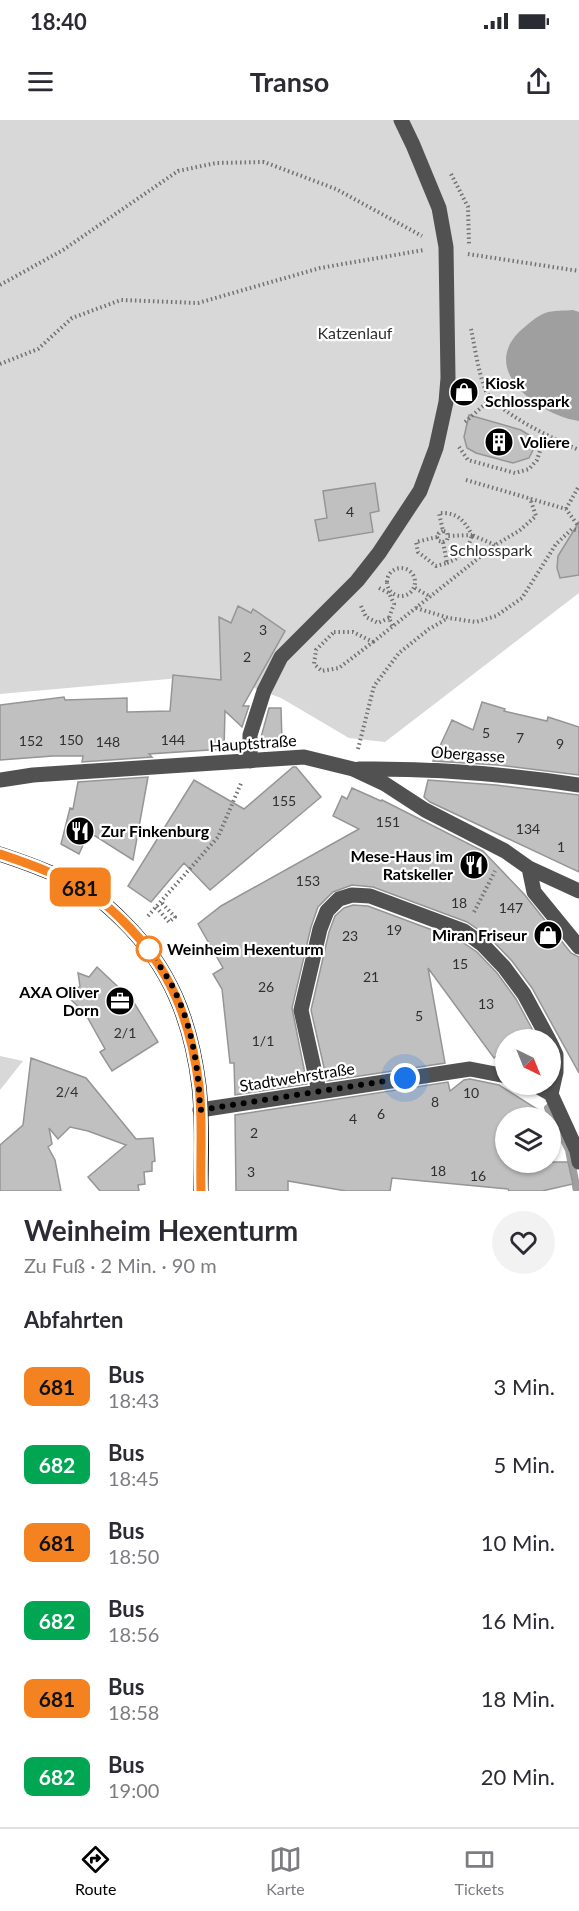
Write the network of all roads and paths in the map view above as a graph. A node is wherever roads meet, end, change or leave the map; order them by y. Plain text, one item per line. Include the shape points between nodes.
1 (401, 120) edge
2 (446, 246) junction
3 (470, 266) dead end
4 (579, 271) edge
5 (0, 285) edge
6 (468, 319) dead end
7 (0, 364) edge
8 (491, 399) junction
9 (463, 424) dead end
10 (545, 435) junction
11 (458, 440) dead end
12 (579, 450) edge
13 (466, 480) dead end
14 (579, 486) edge
15 (530, 498) junction
16 (566, 509) junction
17 (579, 529) edge
18 (442, 531) junction
19 (472, 535) junction
20 (448, 536) junction
21 (437, 537) junction
22 (443, 542) junction
23 (495, 545) junction
24 (447, 563) junction
25 (415, 588) junction
26 (373, 590) dead end
27 (389, 593) junction
28 (431, 597) junction
29 (363, 598) dead end
30 (416, 608) junction
31 (389, 618) junction
32 (449, 618) junction
33 (393, 627) junction
34 (373, 642) junction
35 (250, 761) junction
36 (353, 769) junction
37 (0, 780) edge
38 (579, 785) edge
39 (505, 851) junction
40 (0, 854) edge
41 (529, 867) junction
42 (579, 891) edge
43 (156, 907) dead end
44 (464, 931) junction
45 (579, 947) edge
46 (543, 1029) edge
47 (495, 1074) edge
48 (319, 1091) junction
49 (551, 1095) edge
50 (200, 1110) junction
51 (579, 1162) edge
52 (201, 1191) edge

1 - 2 street via 439,208
2 - 5 path via 410,231 336,189 264,162 216,163 178,171 63,250
2 - 7 path via 320,268 198,303 121,300 72,318 38,349
2 - 35 street via 446,402 436,448 420,491 357,581 281,657 264,691 250,735
3 - 4 path via 470,255
6 - 8 path
8 - 9 path
8 - 10 path
10 - 11 path via 537,460 529,469 515,473 468,460 459,449
10 - 12 path
13 - 15 path
14 - 16 path
15 - 16 path
15 - 23 path via 536,516
16 - 17 path
17 - 32 path via 572,529 556,544 522,598 496,616 476,622
18 - 19 path via 439,513 450,513 459,516
18 - 20 path
18 - 21 path
19 - 20 path
19 - 23 path
19 - 24 path via 464,553
20 - 22 path
21 - 22 path
21 - 24 path via 416,542 418,552 436,566
22 - 24 path
23 - 28 path
25 - 27 path via 411,594 400,597
25 - 27 path via 413,574 397,567 388,573
25 - 28 path
26 - 27 path via 379,588
27 - 31 path via 394,604
28 - 30 path
29 - 31 path via 360,605 366,617 378,623
30 - 32 path
30 - 33 path
31 - 33 path
32 - 36 path via 399,653 374,686
33 - 34 path
34 - 34 path via 353,632 334,632 316,650 314,664 322,671 339,668
35 - 36 street, Hauptstraße via 304,758
35 - 37 street, Hauptstraße
35 - 43 path via 218,837 160,902 175,917 169,922
36 - 38 street, Obergasse via 420,768
36 - 39 street, Hauptstraße
39 - 41 street, Hauptstraße
39 - 44 path
40 - 50 main road via 34,865 98,898 148,949 177,996 186,1022 195,1056
41 - 42 street, Hauptstraße
41 - 45 street via 534,892
44 - 46 street via 504,967
44 - 48 street via 370,896 339,899 327,911 301,1010
47 - 48 street, Stadtwehrstraße via 470,1069
48 - 50 street, Stadtwehrstraße
49 - 51 street
50 - 52 main road

